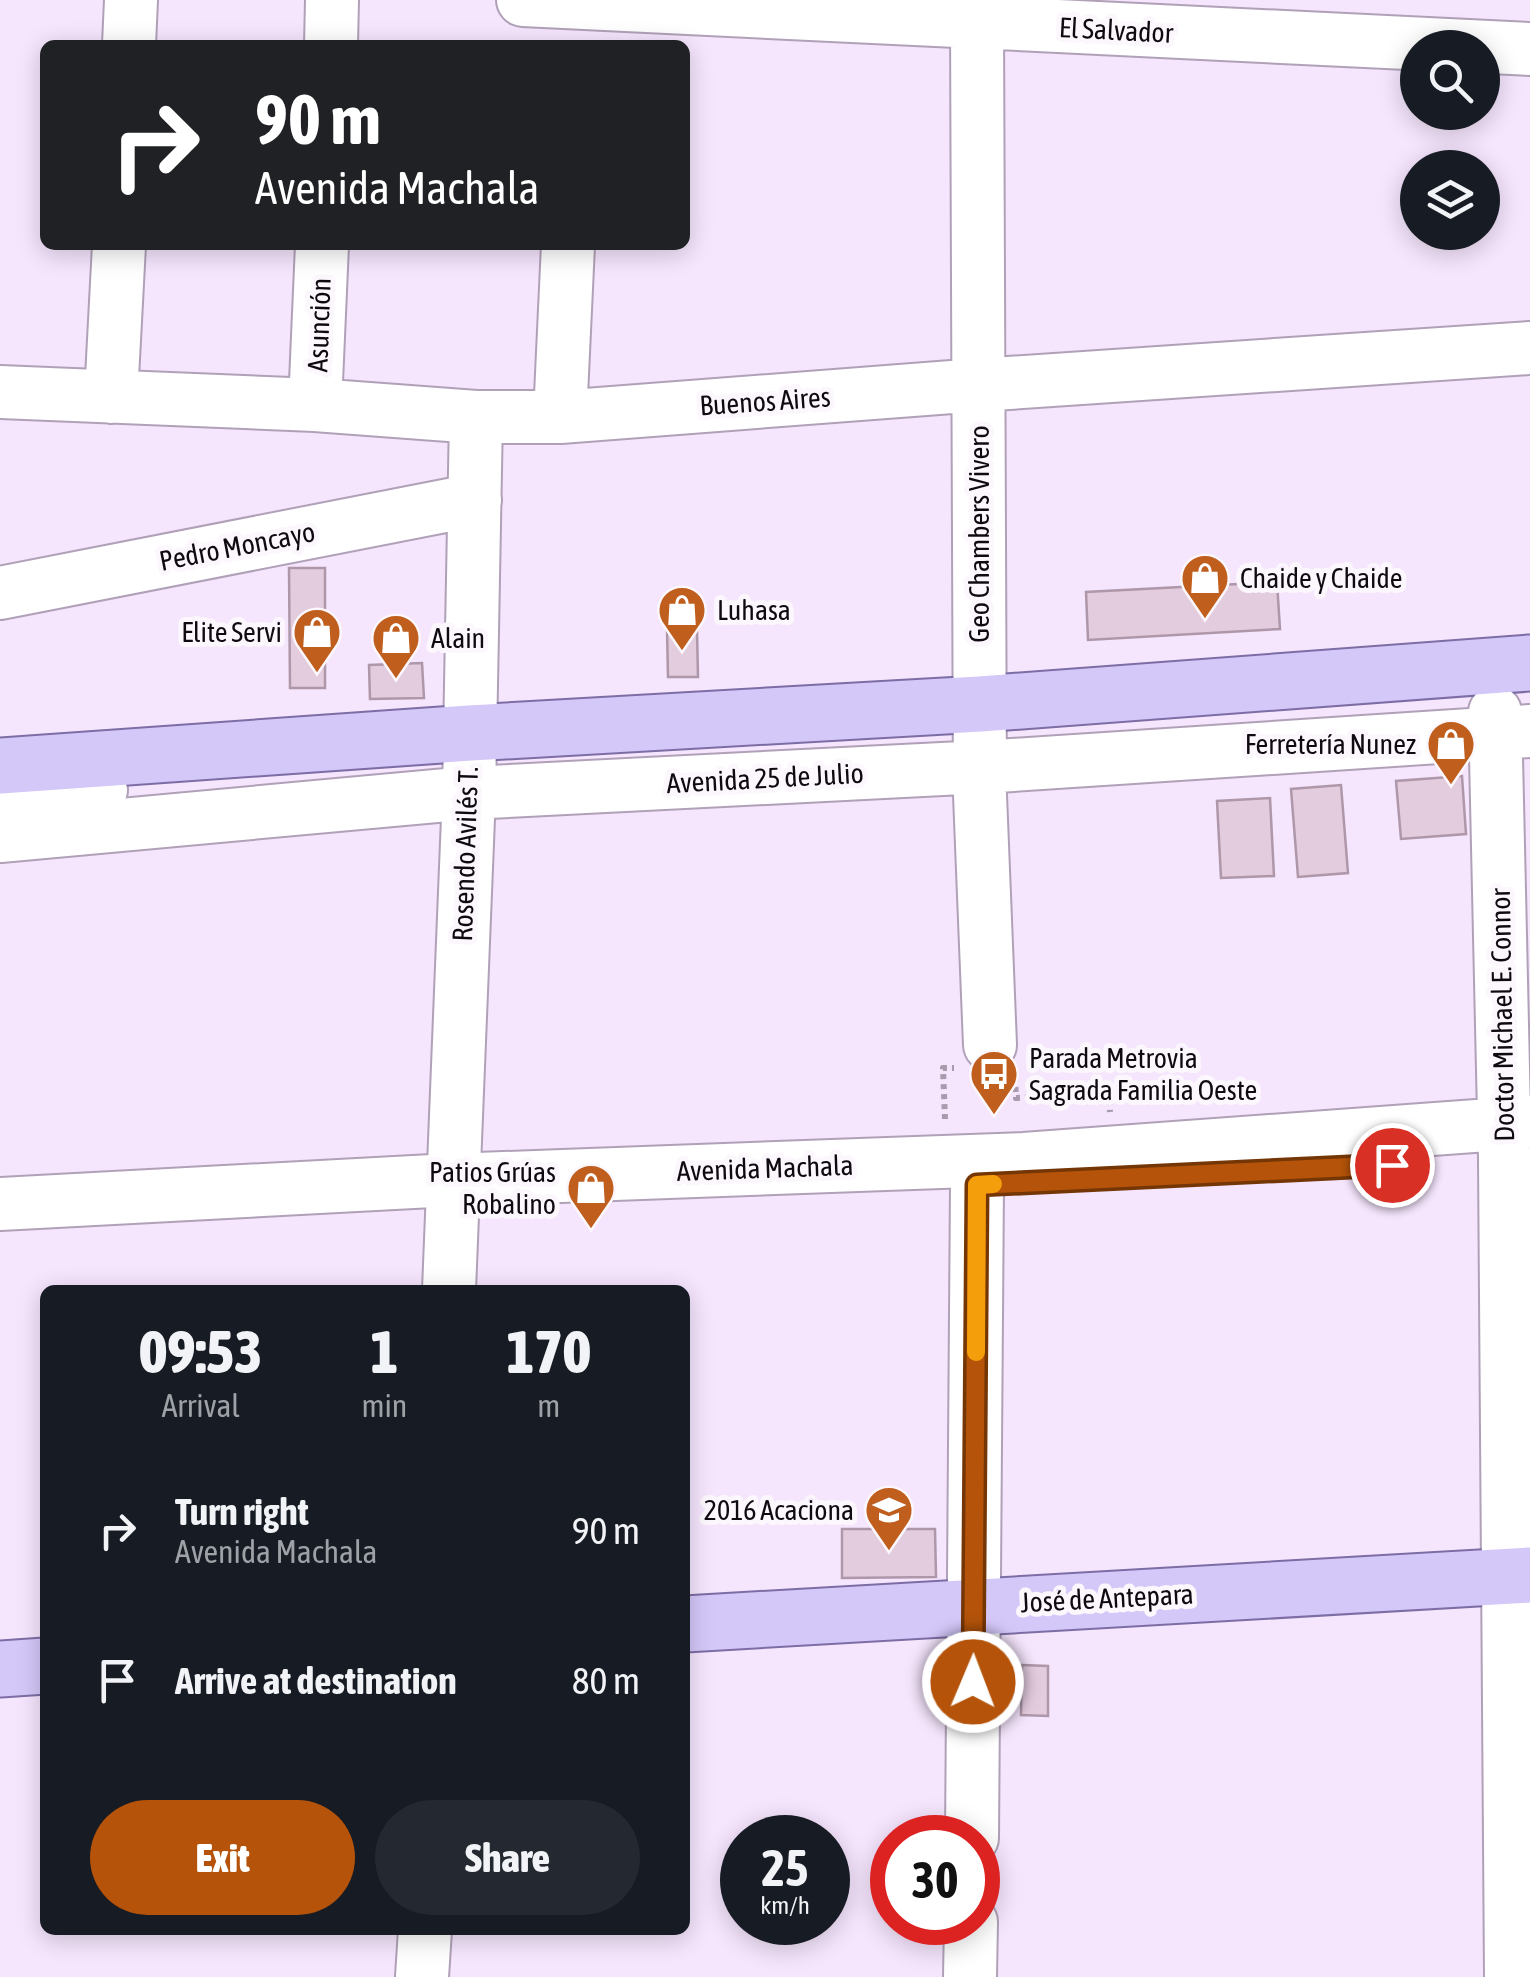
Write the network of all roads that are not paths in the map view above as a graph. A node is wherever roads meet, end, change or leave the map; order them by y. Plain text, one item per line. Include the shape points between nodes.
1 (131, 0) edge
2 (332, 0) edge
3 (523, 0) edge
4 (1085, 14) edge
5 (579, 16) edge
6 (977, 22) junction
7 (129, 40) edge
8 (330, 40) edge
9 (1530, 49) edge
10 (118, 250) edge
11 (322, 250) edge
12 (568, 250) edge
13 (1530, 348) edge
14 (978, 384) junction
15 (0, 392) edge
16 (111, 397) junction
17 (316, 405) junction
18 (476, 417) junction
19 (560, 417) junction
20 (475, 500) junction
21 (0, 593) edge
22 (1530, 663) edge
23 (1513, 722) edge
24 (981, 737) junction
25 (469, 762) junction
26 (0, 766) edge
27 (0, 798) edge
28 (0, 836) edge
29 (989, 1059) road end
30 (1517, 1141) edge
31 (962, 1173) junction
32 (450, 1193) junction
33 (0, 1204) edge
34 (0, 1228) edge
35 (449, 1285) edge
36 (1520, 1575) edge
37 (974, 1605) junction
38 (690, 1624) edge
39 (40, 1666) edge
40 (0, 1669) edge
41 (972, 1815) edge
42 (425, 1935) edge
43 (971, 1945) edge
44 (422, 1977) edge
45 (970, 1977) edge
46 (1512, 1977) edge

1 - 7 street
2 - 8 street
3 - 5 street, El Salvador
4 - 6 street, El Salvador
4 - 9 street, El Salvador
5 - 6 street, El Salvador
6 - 14 street, Geo Chambers Vivero
10 - 16 street
11 - 17 street, Asunción
12 - 19 street
13 - 14 street, Buenos Aires
14 - 19 street, Buenos Aires
14 - 24 street, Geo Chambers Vivero
15 - 16 street, Buenos Aires
16 - 17 street, Buenos Aires
17 - 18 street, Buenos Aires
18 - 19 street, Buenos Aires
18 - 20 street, Rosendo Avilés T.
20 - 21 street, Pedro Moncayo
20 - 25 street, Rosendo Avilés T.
22 - 24 main road
23 - 24 street
23 - 30 street, Doctor Michael E. Connor
24 - 25 main road
24 - 29 street, Geo Chambers Vivero
25 - 26 main road
25 - 27 street
25 - 28 street
25 - 32 street, Rosendo Avilés T.
30 - 31 street, Avenida Machala
30 - 31 street, Avenida Machala via 1112,1152
30 - 36 street, Doctor Michael E. Connor
31 - 32 street, Avenida Machala
31 - 37 street
32 - 33 street, Avenida Machala
32 - 34 street, Avenida Machala
32 - 35 street, Rosendo Avilés T.
36 - 37 main road, José de Antepara
36 - 46 street, Doctor Michael E. Connor
37 - 38 main road, José de Antepara
37 - 41 street
39 - 40 main road
42 - 44 street
43 - 45 street

